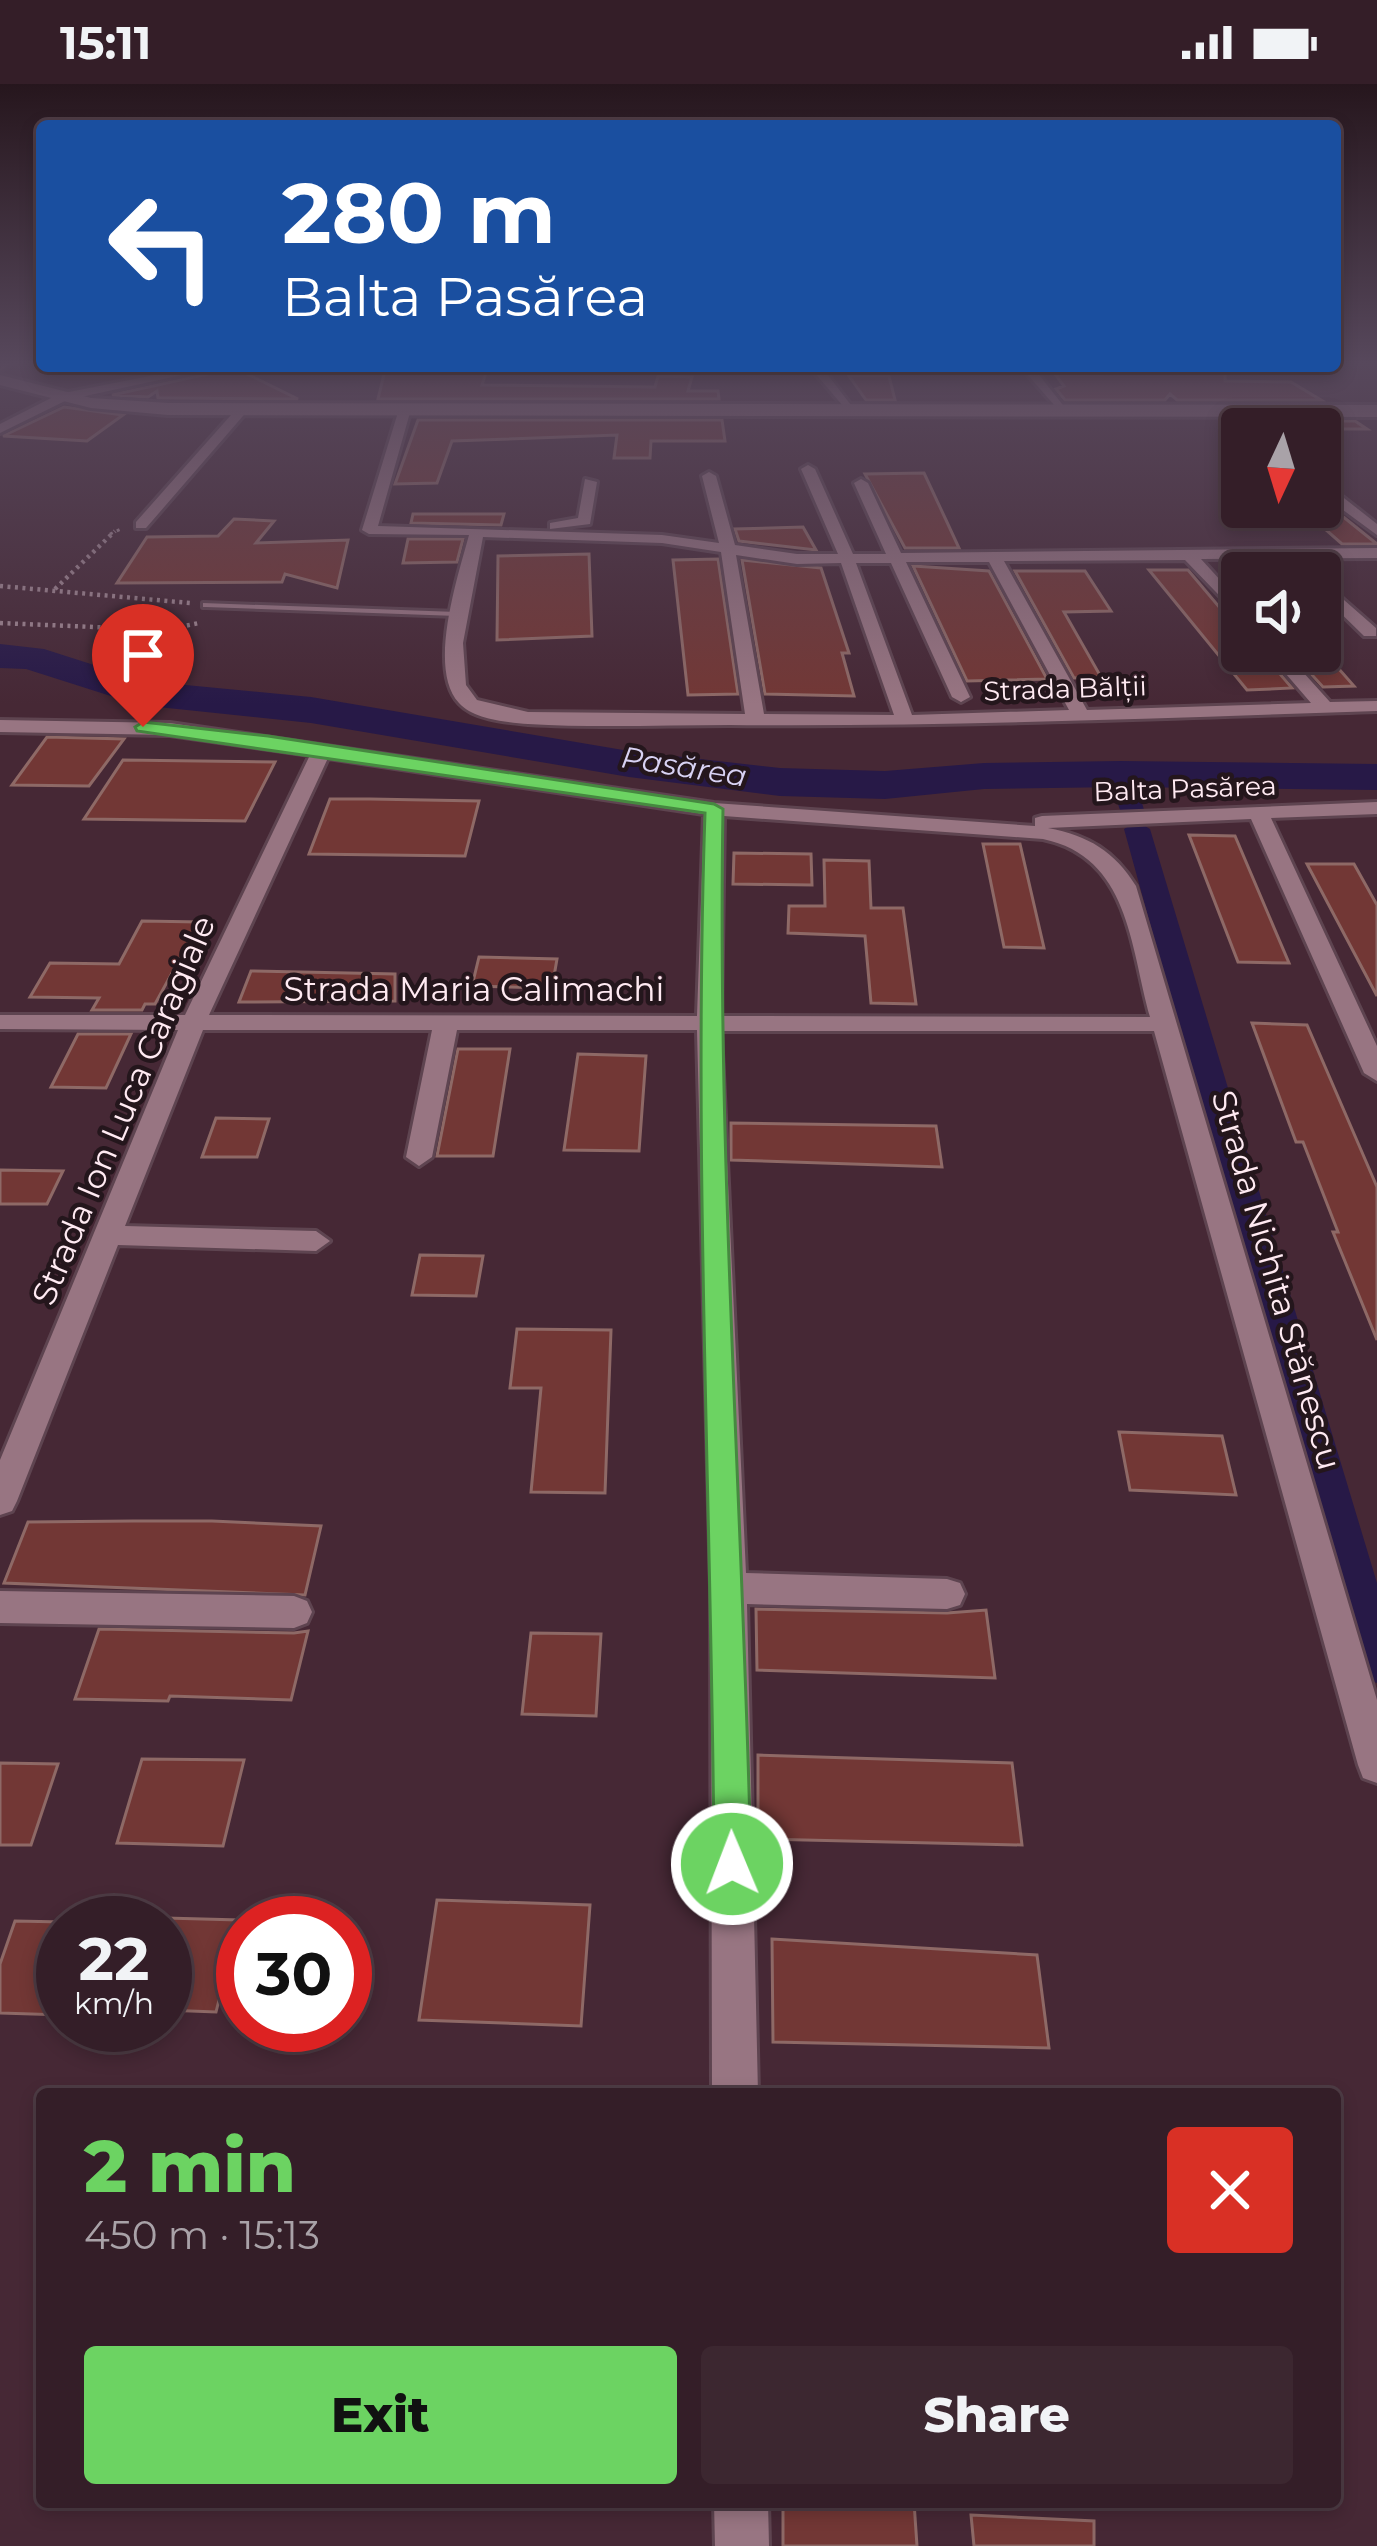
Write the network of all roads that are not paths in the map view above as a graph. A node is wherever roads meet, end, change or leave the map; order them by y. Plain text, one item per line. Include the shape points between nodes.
1 (185, 475) edge
2 (385, 475) edge
3 (810, 475) edge
4 (709, 476) dead end
5 (590, 482) dead end
6 (861, 483) dead end
7 (1341, 503) edge
8 (141, 525) road end
9 (1377, 531) edge
10 (477, 532) junction
11 (728, 550) junction
12 (1341, 553) edge
13 (1377, 553) edge
14 (1189, 555) junction
15 (1221, 555) edge
16 (994, 556) junction
17 (847, 558) junction
18 (898, 558) junction
19 (1221, 591) edge
20 (1341, 604) edge
21 (206, 605) road end
22 (457, 614) junction
23 (1370, 632) dead end
24 (1294, 672) edge
25 (961, 697) dead end
26 (1377, 706) edge
27 (1325, 707) junction
28 (1081, 716) junction
29 (905, 721) junction
30 (756, 723) junction
31 (0, 726) edge
32 (322, 751) junction
33 (1377, 808) edge
34 (714, 809) junction
35 (1259, 814) junction
36 (995, 830) junction
37 (1074, 838) joint
38 (0, 1022) edge
39 (194, 1022) junction
40 (446, 1022) junction
41 (709, 1023) junction
42 (1165, 1024) junction
43 (1377, 1073) edge
44 (419, 1157) dead end
45 (108, 1235) junction
46 (316, 1241) dead end
47 (0, 1501) edge
48 (729, 1588) junction
49 (946, 1594) dead end
50 (0, 1607) edge
51 (294, 1612) dead end
52 (1377, 1765) edge
53 (736, 2088) edge
54 (741, 2508) edge
55 (742, 2546) edge

1 - 8 street
2 - 10 street via 369,530
3 - 17 street
4 - 11 street
5 - 10 street via 589,515 580,523
6 - 18 street
7 - 9 street
10 - 11 street via 662,539
10 - 22 street
11 - 17 street
11 - 30 street
12 - 13 street
14 - 15 street
14 - 16 street
14 - 19 street
16 - 18 street
16 - 28 street
17 - 18 street
17 - 29 street
18 - 25 street
20 - 23 street
21 - 22 lane
22 - 30 street, Strada Bălții via 457,687 491,712
24 - 27 street
26 - 27 street, Strada Bălții
27 - 28 street, Strada Bălții
28 - 29 street, Strada Bălții
29 - 30 street, Strada Bălții
31 - 32 street, Balta Pasărea via 170,729
32 - 34 street, Balta Pasărea
32 - 39 street, Strada Ion Luca Caragiale
33 - 35 street, Balta Pasărea
34 - 36 street, Balta Pasărea
34 - 41 street
35 - 36 street, Balta Pasărea
35 - 43 street
36 - 37 street, Balta Pasărea
37 - 42 street, Strada Nichita Stănescu via 1112,863 1125,886
38 - 39 street, Strada Maria Calimachi
39 - 40 street, Strada Maria Calimachi
39 - 45 street, Strada Ion Luca Caragiale
40 - 41 street, Strada Maria Calimachi
40 - 44 street
41 - 42 street, Strada Maria Calimachi
41 - 48 street
42 - 52 street, Strada Nichita Stănescu
45 - 46 street
45 - 47 street, Strada Ion Luca Caragiale
48 - 49 street
48 - 53 street
50 - 51 street
54 - 55 street

